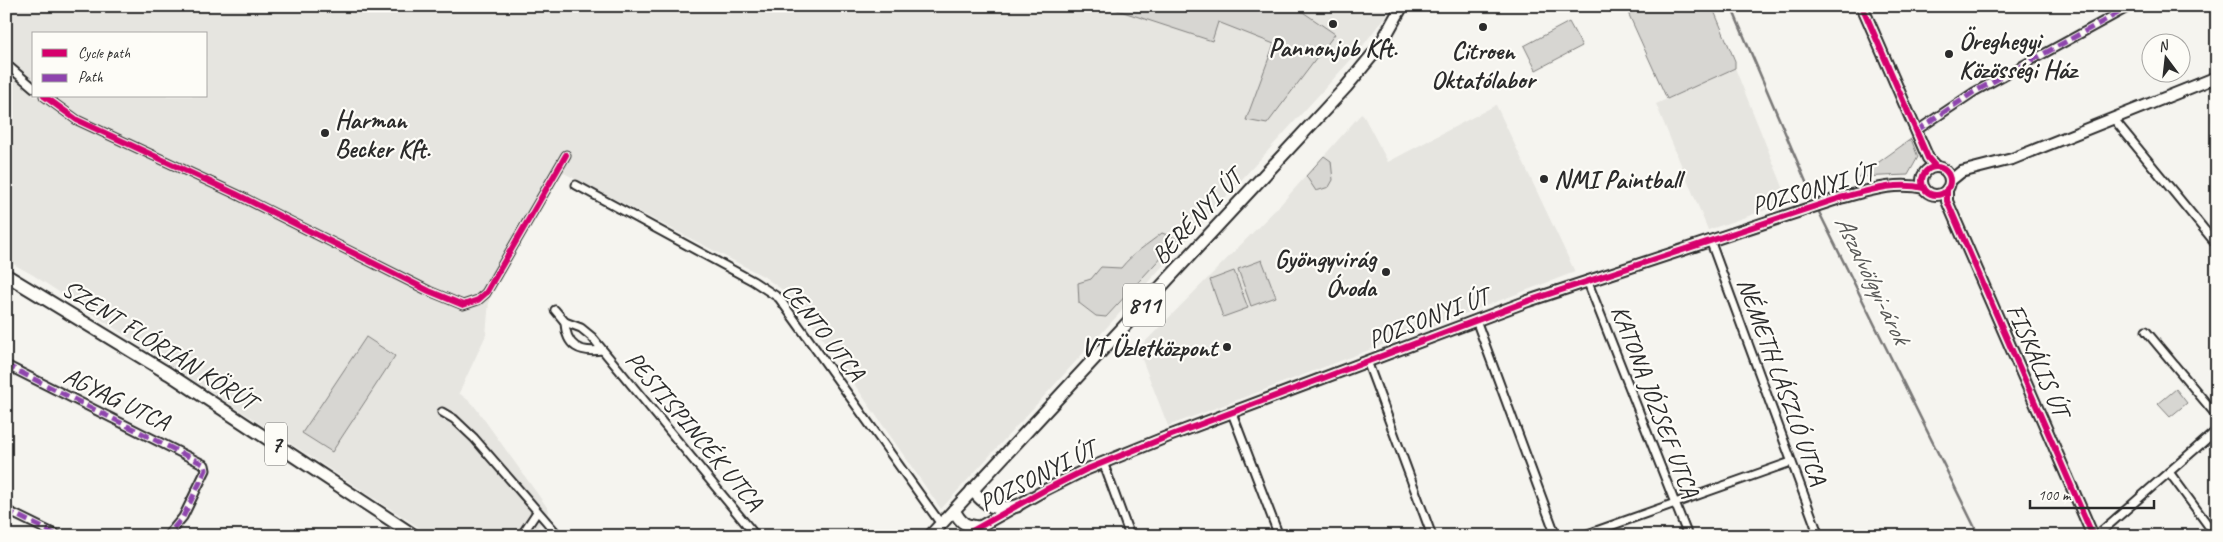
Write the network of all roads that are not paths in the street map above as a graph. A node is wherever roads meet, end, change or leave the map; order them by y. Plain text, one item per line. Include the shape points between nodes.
1 (1862, 6) edge
2 (2131, 6) edge
3 (1404, 8) edge
4 (6, 64) edge
5 (2217, 77) edge
6 (32, 86) edge
7 (47, 98) edge
8 (2113, 118) junction
9 (1916, 131) junction
10 (566, 155) dead end
11 (1961, 172) junction
12 (1930, 174) junction
13 (576, 185) dead end
14 (1949, 185) junction
15 (1937, 195) junction
16 (1947, 200) junction
17 (1710, 240) junction
18 (2217, 245) edge
19 (6, 275) edge
20 (1587, 280) junction
21 (555, 310) dead end
22 (1476, 320) junction
23 (565, 322) junction
24 (2146, 331) dead end
25 (602, 350) junction
26 (1367, 361) junction
27 (6, 365) edge
28 (442, 412) dead end
29 (1232, 413) junction
30 (2217, 416) edge
31 (2217, 430) edge
32 (1104, 462) junction
33 (1791, 462) junction
34 (2169, 472) junction
35 (972, 490) junction
36 (1674, 503) junction
37 (1017, 506) junction
38 (6, 510) edge
39 (954, 510) junction
40 (537, 512) junction
41 (940, 524) junction
42 (981, 526) junction
43 (59, 536) edge
44 (168, 536) edge
45 (414, 536) edge
46 (521, 536) edge
47 (559, 536) edge
48 (756, 536) edge
49 (930, 536) edge
50 (963, 536) edge
51 (1130, 536) edge
52 (1279, 536) edge
53 (1432, 536) edge
54 (1556, 536) edge
55 (1582, 536) edge
56 (1688, 536) edge
57 (1818, 536) edge
58 (2095, 536) edge
59 (2216, 536) edge

1 - 9 street
2 - 9 street via 1974,92
3 - 35 main road, BERÉNYI ÚT / 811 via 1379,47 1346,88
4 - 6 street
5 - 8 street
7 - 10 street via 77,120 464,305 486,293
8 - 11 street via 2012,159
8 - 18 street
9 - 12 street via 1928,158
11 - 12 street
11 - 14 street
12 - 14 street via 1949,174
12 - 15 street via 1930,193
12 - 17 street, POZSONYI ÚT via 1910,185 1860,193
13 - 41 street, CENTO UTCA via 754,281 779,298
14 - 15 street
14 - 16 street, FISKÁLIS ÚT
15 - 16 street
16 - 58 street, FISKÁLIS ÚT
17 - 20 street, POZSONYI ÚT
17 - 33 street, NÉMETH LÁSZLÓ UTCA
19 - 45 main road, SZENT FLÓRIÁN KÖRÚT / 7 via 169,374
20 - 22 street, POZSONYI ÚT
20 - 36 street, KATONA JÓZSEF UTCA
21 - 23 street, PESTISPINCÉK UTCA
22 - 26 street, POZSONYI ÚT
22 - 54 street
23 - 25 street, PESTISPINCÉK UTCA via 581,328
23 - 25 street, PESTISPINCÉK UTCA via 565,332 576,347 584,351
24 - 30 street
25 - 48 street, PESTISPINCÉK UTCA
26 - 29 street, POZSONYI ÚT
26 - 53 street
27 - 44 street, AGYAG UTCA via 205,465 206,470 183,517
28 - 40 street via 474,438
29 - 32 street, POZSONYI ÚT
29 - 52 street
31 - 34 street
32 - 37 street, POZSONYI ÚT
32 - 51 street
33 - 36 street
33 - 57 street, NÉMETH LÁSZLÓ UTCA
34 - 58 street
34 - 59 street
35 - 37 main road via 986,505 994,508
35 - 39 main road, BERÉNYI ÚT / 811
36 - 55 street
36 - 56 street, KATONA JÓZSEF UTCA
37 - 42 street, POZSONYI ÚT
38 - 43 street
39 - 41 main road, BERÉNYI ÚT / 811
39 - 42 main road via 959,521 966,526
40 - 46 street
40 - 47 street
41 - 49 main road, BERÉNYI ÚT / 811
42 - 50 street, POZSONYI ÚT

